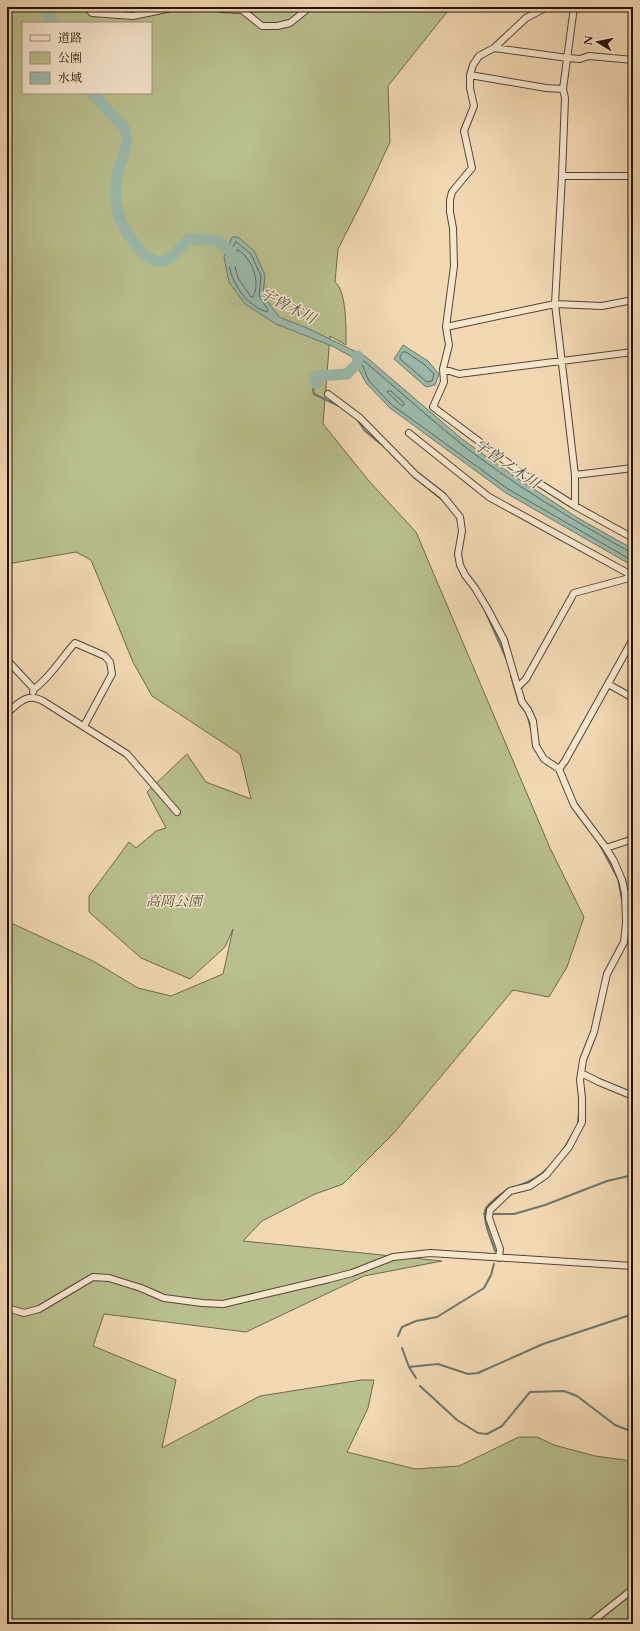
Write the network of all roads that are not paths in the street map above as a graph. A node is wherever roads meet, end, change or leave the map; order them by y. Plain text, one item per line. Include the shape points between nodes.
1 (86, 7) edge
2 (176, 7) edge
3 (214, 7) edge
4 (306, 7) edge
5 (547, 7) edge
6 (574, 7) edge
7 (627, 7) edge
8 (633, 10) edge
9 (494, 48) junction
10 (568, 58) junction
11 (633, 60) edge
12 (470, 74) junction
13 (563, 89) junction
14 (562, 176) junction
15 (633, 176) edge
16 (633, 300) edge
17 (555, 304) junction
18 (446, 327) junction
19 (633, 352) edge
20 (561, 362) junction
21 (443, 369) junction
22 (328, 394) dead end
23 (409, 433) dead end
24 (633, 468) edge
25 (575, 475) junction
26 (575, 506) junction
27 (633, 538) edge
28 (633, 576) edge
29 (633, 639) edge
30 (7, 660) edge
31 (608, 684) junction
32 (518, 687) junction
33 (34, 689) junction
34 (32, 697) junction
35 (633, 698) edge
36 (7, 713) edge
37 (84, 726) junction
38 (559, 768) junction
39 (177, 812) dead end
40 (633, 839) edge
41 (606, 848) junction
42 (633, 892) edge
43 (625, 893) junction
44 (581, 1073) junction
45 (633, 1096) edge
46 (499, 1258) junction
47 (633, 1266) edge
48 (7, 1308) edge
49 (633, 1589) edge
50 (589, 1624) edge

1 - 2 street via 92,13 133,16
3 - 4 street via 242,10 262,26 277,26 290,23 305,12
5 - 9 street via 526,18
6 - 10 street
7 - 8 street
9 - 10 street
9 - 12 street via 479,56
10 - 11 street via 590,56
10 - 13 street
12 - 13 street
12 - 18 street via 474,106 464,131 472,168 452,192 450,200 454,228 454,266
13 - 14 street via 565,98
14 - 15 street
14 - 17 street
16 - 17 street via 602,306
17 - 18 street
17 - 20 street
18 - 21 street via 448,345
19 - 20 street
20 - 21 street via 459,374
20 - 25 street
21 - 26 street via 444,382 433,407 512,466
22 - 32 street via 360,418 460,517 460,565 504,640
23 - 28 street via 489,497
24 - 25 street
25 - 26 street
26 - 27 street
28 - 32 street via 574,593 526,679
29 - 31 street
30 - 33 street
31 - 35 street
31 - 38 street
32 - 38 street via 522,702 533,721 536,746 544,759
33 - 34 street
33 - 37 street via 76,643 105,656 110,662 112,674
34 - 36 street
34 - 37 street
37 - 39 street via 127,754
38 - 41 street via 574,805
40 - 41 street
41 - 43 street via 617,867
42 - 43 street
43 - 44 street via 624,942 607,974 594,1032 583,1060
44 - 45 street
44 - 46 street via 582,1122 569,1147 546,1176 530,1186 510,1191 490,1210 489,1218 500,1250
46 - 47 street
46 - 48 street via 430,1253 393,1257 352,1273 223,1304 202,1304 164,1298 109,1278 93,1277 39,1309 24,1313
49 - 50 street

